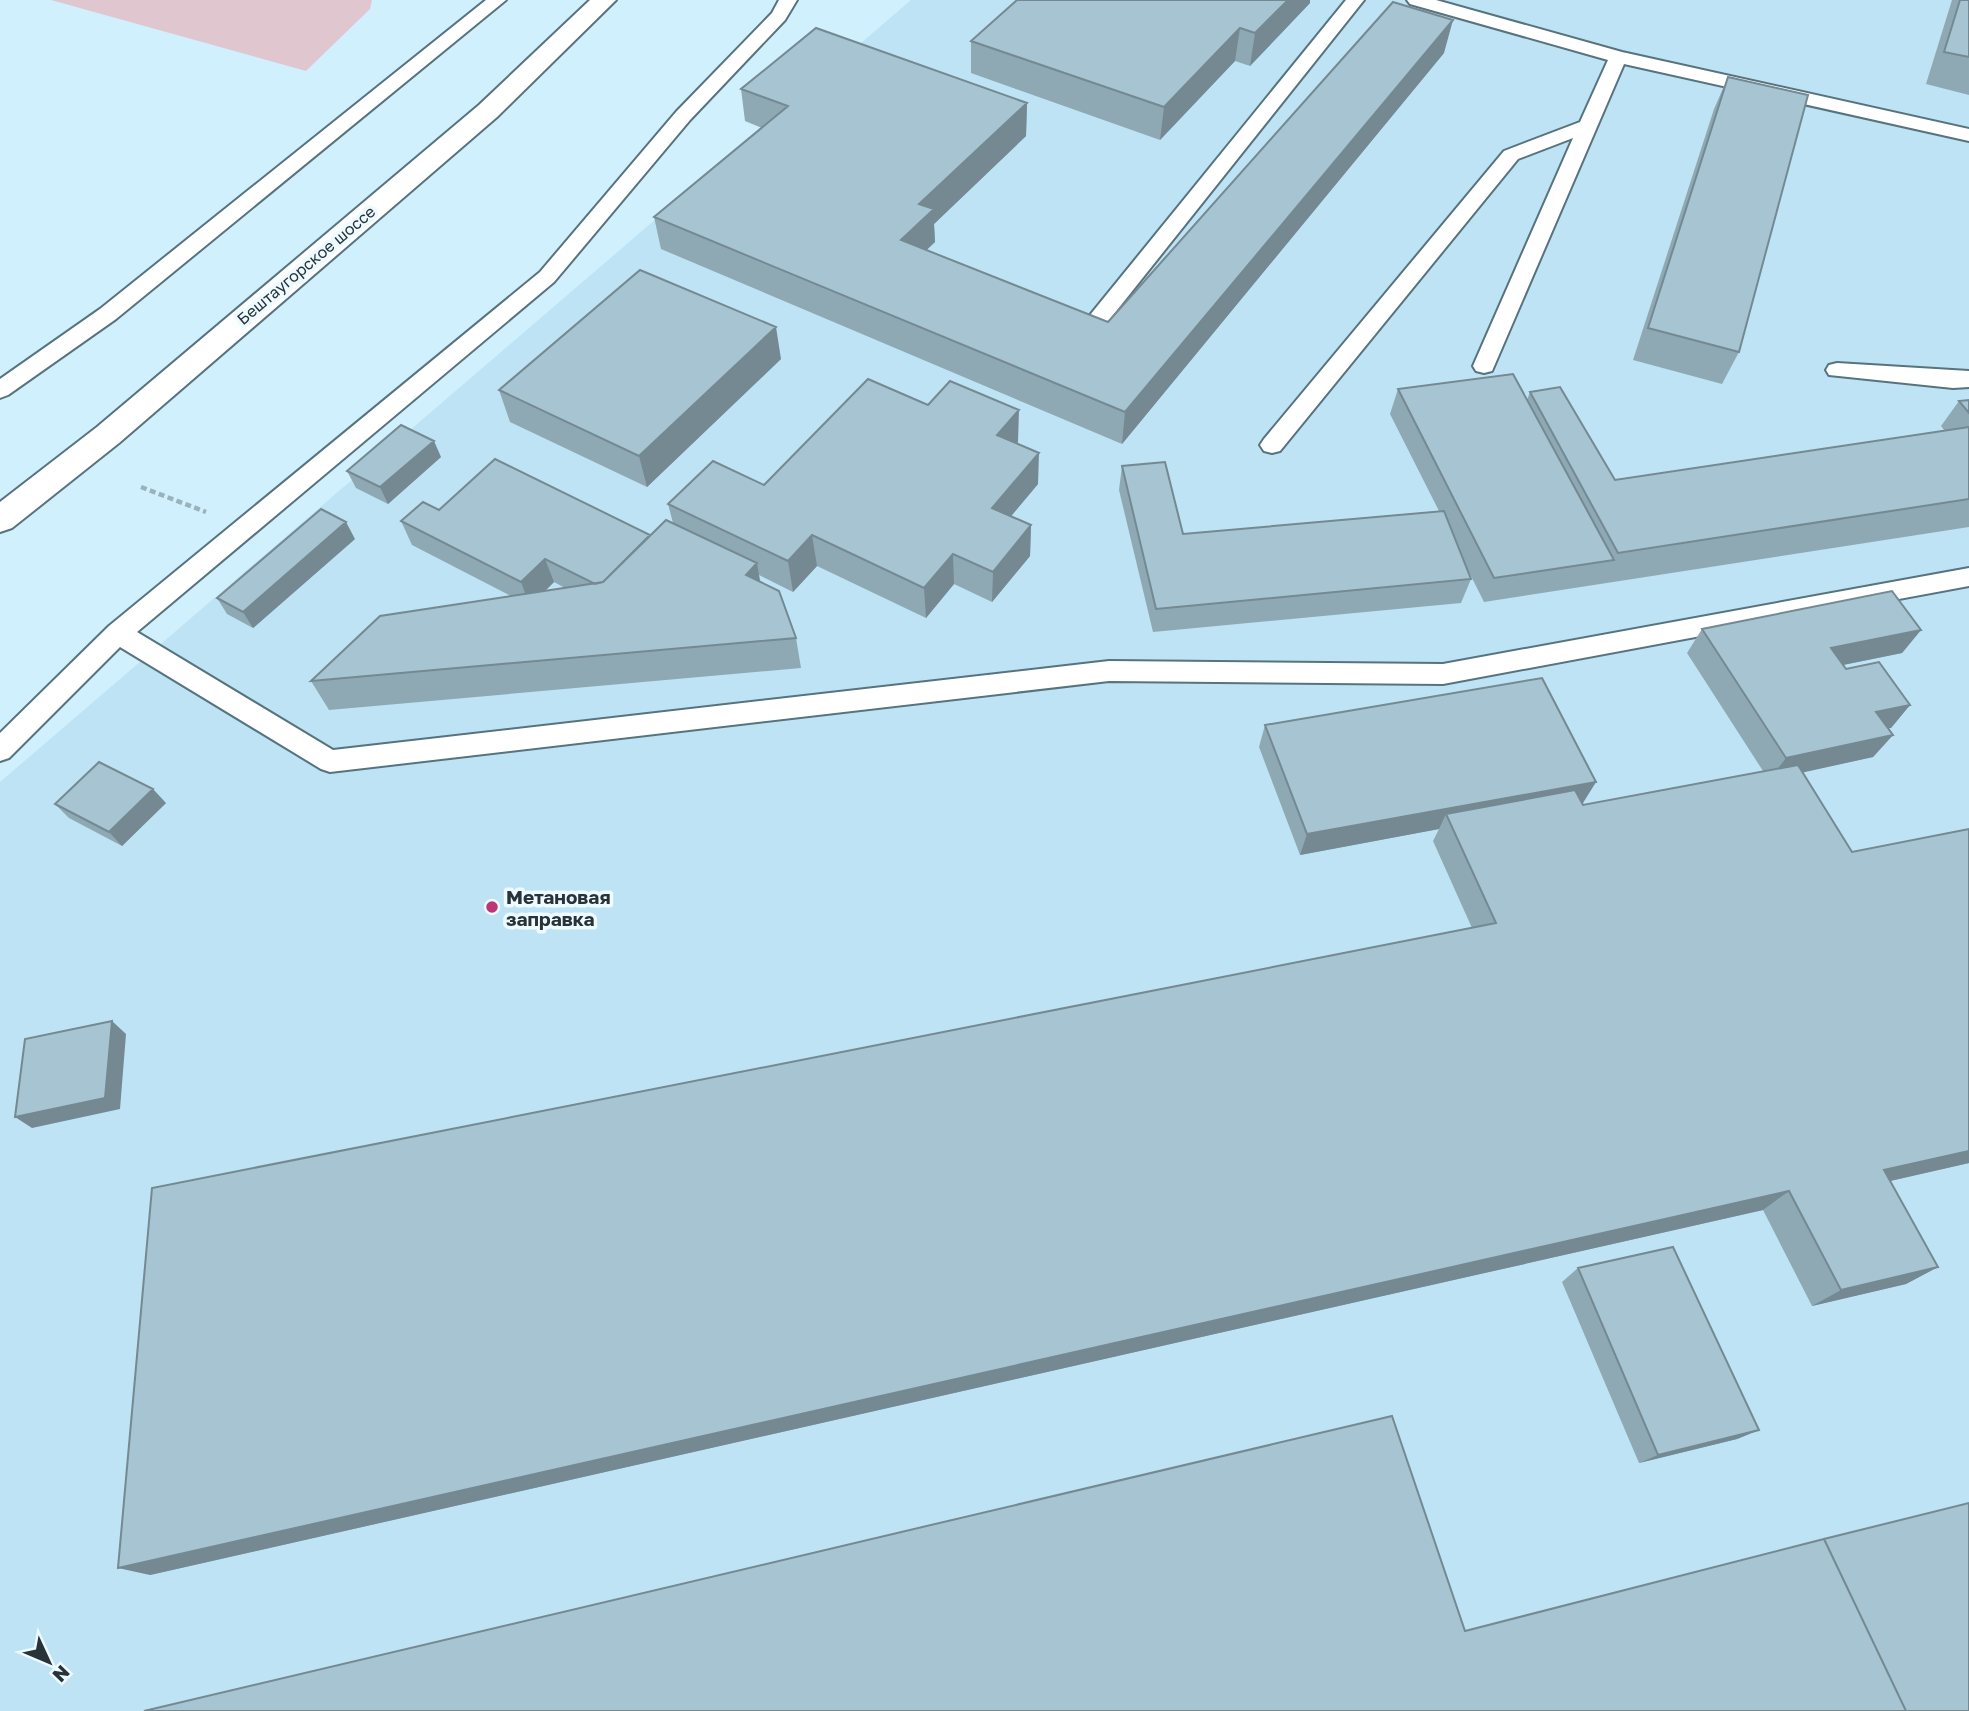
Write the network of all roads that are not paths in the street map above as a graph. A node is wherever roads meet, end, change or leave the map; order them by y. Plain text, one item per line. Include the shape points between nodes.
1 (498, 0) edge
2 (604, 0) edge
3 (788, 0) edge
4 (1355, 0) edge
5 (1416, 0) edge
6 (1618, 57) junction
7 (1587, 126) junction
8 (1969, 135) edge
9 (1054, 315) edge
10 (1484, 366) dead end
11 (1837, 370) dead end
12 (1969, 379) edge
13 (0, 390) edge
14 (1272, 445) dead end
15 (0, 520) edge
16 (1969, 577) edge
17 (118, 633) junction
18 (0, 750) edge

1 - 13 lane via 108,314
2 - 15 main road, Бештаугорское шоссе via 488,111 108,435
3 - 17 lane via 779,16 683,116 547,277
4 - 9 lane via 1090,329
5 - 6 lane
6 - 7 lane
6 - 8 lane
7 - 10 lane
7 - 14 lane via 1511,155
11 - 12 lane
16 - 17 lane via 1443,674 1109,671 331,761
17 - 18 lane

